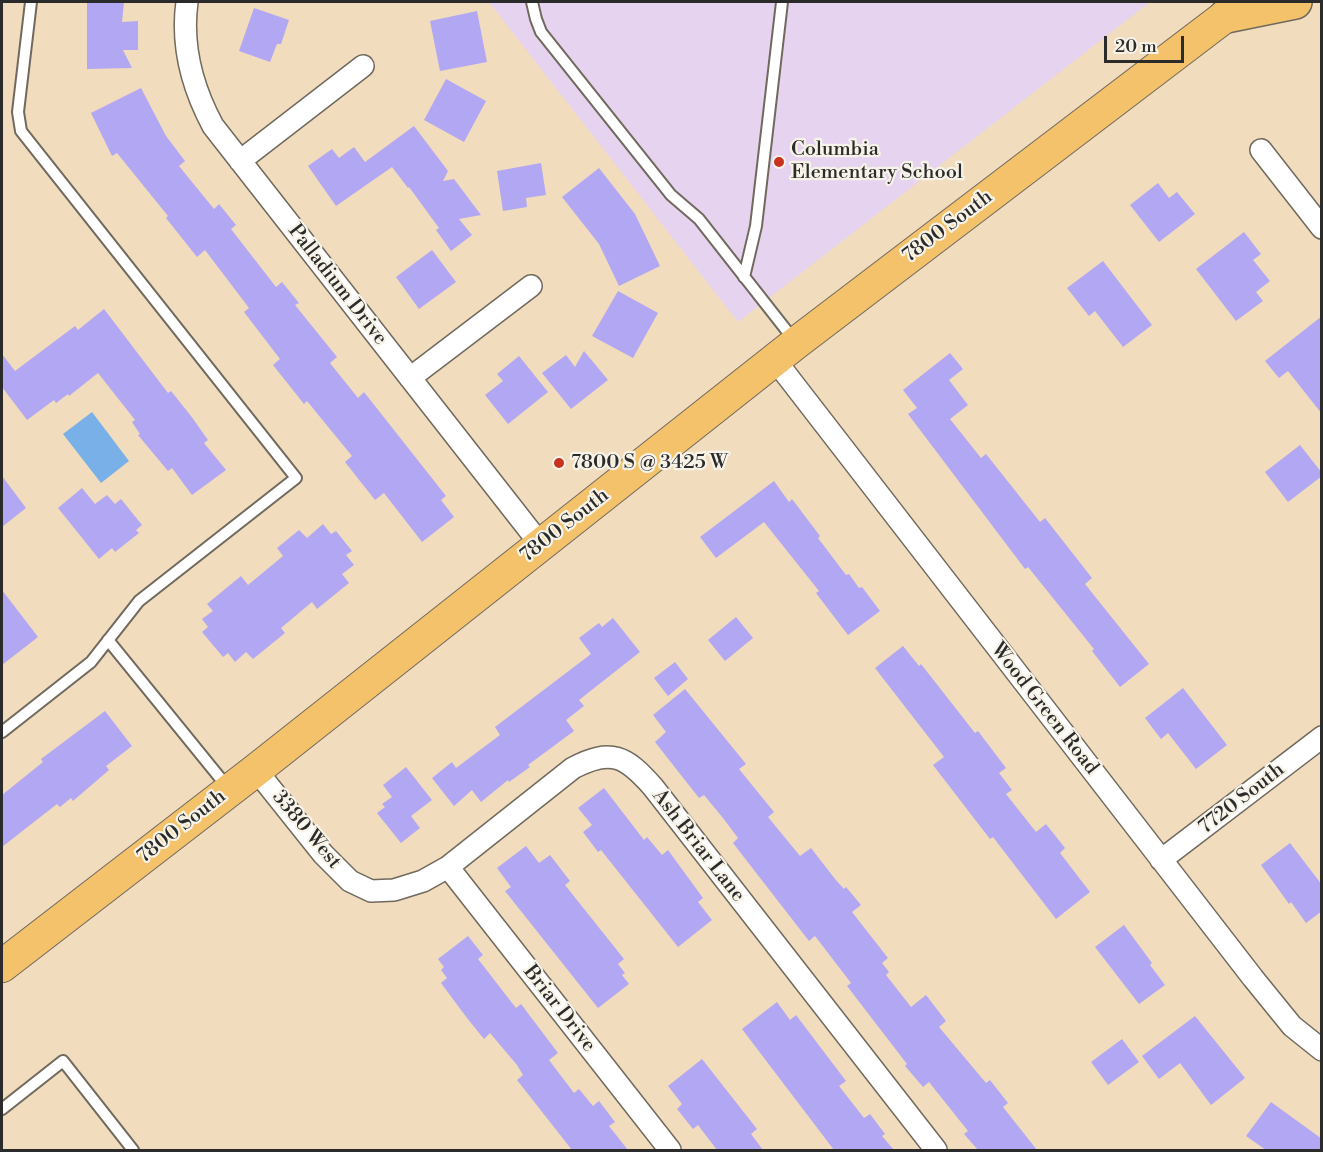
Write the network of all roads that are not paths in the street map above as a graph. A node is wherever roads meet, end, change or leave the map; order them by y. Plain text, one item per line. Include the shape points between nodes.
1 (31, 2) edge
2 (187, 2) edge
3 (532, 2) edge
4 (782, 2) edge
5 (1295, 2) edge
6 (1235, 6) edge
7 (363, 66) dead end
8 (1261, 150) dead end
9 (240, 161) junction
10 (1322, 228) edge
11 (744, 277) junction
12 (531, 286) dead end
13 (786, 351) junction
14 (410, 378) junction
15 (541, 545) junction
16 (108, 640) junction
17 (2, 732) edge
18 (1322, 737) edge
19 (256, 770) junction
20 (230, 790) junction
21 (1161, 860) junction
22 (448, 867) junction
23 (394, 890) joint
24 (2, 966) edge
25 (1322, 1050) edge
26 (2, 1109) edge
27 (133, 1150) edge
28 (670, 1150) edge
29 (936, 1150) edge

1 - 16 lane via 18,112 21,130 297,478 139,601
2 - 9 street, Palladium Drive via 185,34 193,82 213,126
3 - 11 lane via 541,32 671,195 699,219
4 - 11 lane via 756,226
5 - 6 highway
6 - 13 main road, 7800 South
7 - 9 street
8 - 10 street
9 - 14 street, Palladium Drive
11 - 13 lane
12 - 14 street
13 - 15 main road, 7800 South
13 - 21 street, Wood Green Road
14 - 15 street, Palladium Drive
15 - 19 main road, 7800 South
16 - 17 lane via 91,662
16 - 20 lane
18 - 21 street, 7720 South
19 - 20 main road, 7800 South
19 - 23 street, 3380 West via 323,854 350,881 371,891
20 - 24 main road, 7800 South
21 - 25 street, Wood Green Road via 1292,1026
22 - 23 street, Ash Briar Lane via 423,881
22 - 28 street, Briar Drive
22 - 29 street, Ash Briar Lane via 573,768 600,756 613,756 627,763 653,787
26 - 27 lane via 63,1061

